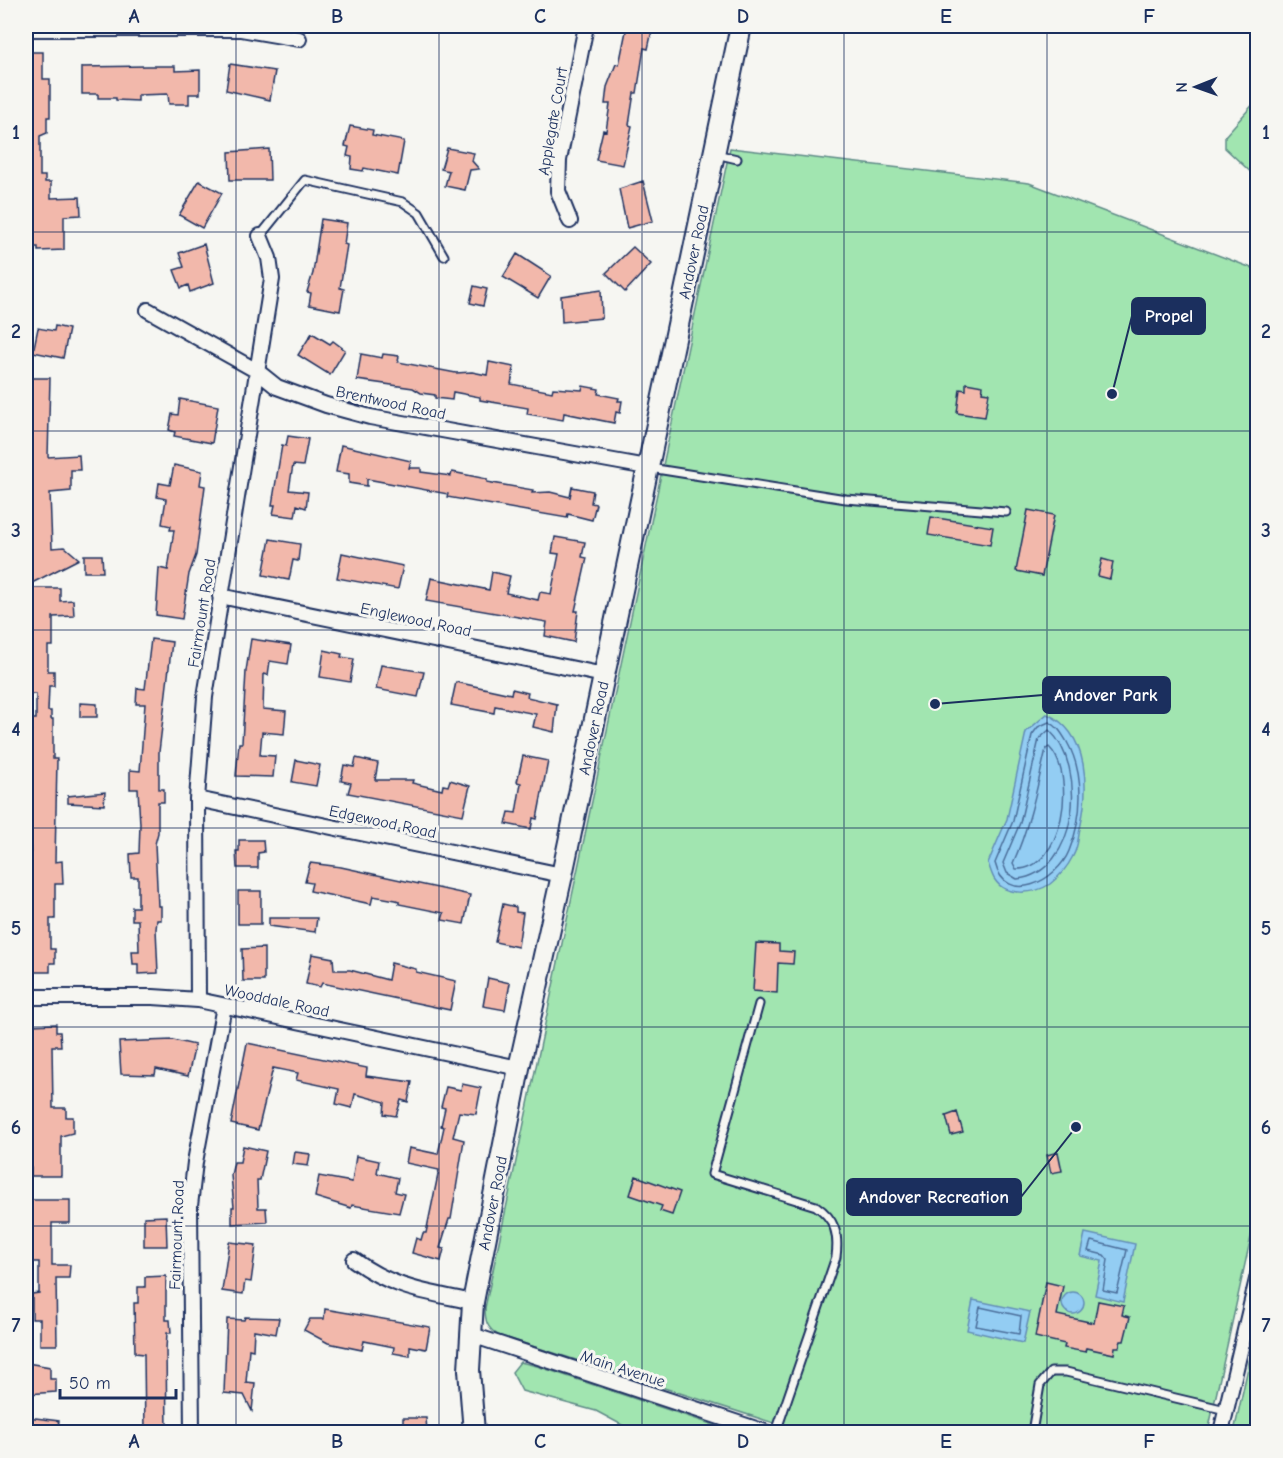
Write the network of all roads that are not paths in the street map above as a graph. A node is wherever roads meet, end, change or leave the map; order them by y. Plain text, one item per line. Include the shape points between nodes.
1 (586, 26) edge
2 (741, 26) edge
3 (156, 27) edge
4 (26, 29) edge
5 (299, 39) dead end
6 (714, 154) junction
7 (737, 159) dead end
8 (570, 221) dead end
9 (260, 236) joint
10 (444, 256) dead end
11 (148, 310) dead end
12 (257, 371) junction
13 (647, 467) junction
14 (1006, 512) dead end
15 (220, 596) junction
16 (604, 675) junction
17 (197, 799) junction
18 (562, 875) junction
19 (26, 997) edge
20 (198, 1000) junction
21 (759, 1004) dead end
22 (224, 1006) junction
23 (519, 1068) junction
24 (354, 1260) dead end
25 (1257, 1275) edge
26 (473, 1302) junction
27 (469, 1334) junction
28 (1226, 1410) junction
29 (192, 1432) edge
30 (474, 1432) edge
31 (765, 1432) edge
32 (776, 1432) edge
33 (1032, 1432) edge
34 (1221, 1432) edge

1 - 8 street, Applegate Court via 559,160 558,191
2 - 6 street, Andover Road
3 - 4 street
3 - 5 street via 241,29
6 - 7 lane
6 - 13 street, Andover Road
9 - 10 lane via 305,180 403,202 418,213
9 - 12 street, Fairmount Road via 272,279
11 - 12 street, Brentwood Road
12 - 13 street, Brentwood Road via 277,387 370,417
12 - 15 street, Fairmount Road
13 - 14 lane via 846,499
13 - 16 street, Andover Road
15 - 16 street, Englewood Road
15 - 17 street, Fairmount Road via 205,697
16 - 18 street, Andover Road
17 - 18 street, Edgewood Road
17 - 20 street, Fairmount Road
18 - 23 street, Andover Road
19 - 20 street, Wooddale Road
20 - 22 street, Wooddale Road
21 - 32 lane via 711,1174 816,1206 828,1215 838,1242
22 - 23 street, Wooddale Road
22 - 29 street, Fairmount Road via 190,1206
23 - 26 street, Andover Road
24 - 26 street via 396,1285
25 - 28 street
26 - 27 street, Andover Road
27 - 30 street, Andover Road
27 - 31 street, Main Avenue
28 - 33 lane via 1066,1372 1051,1372 1040,1384
28 - 34 street

